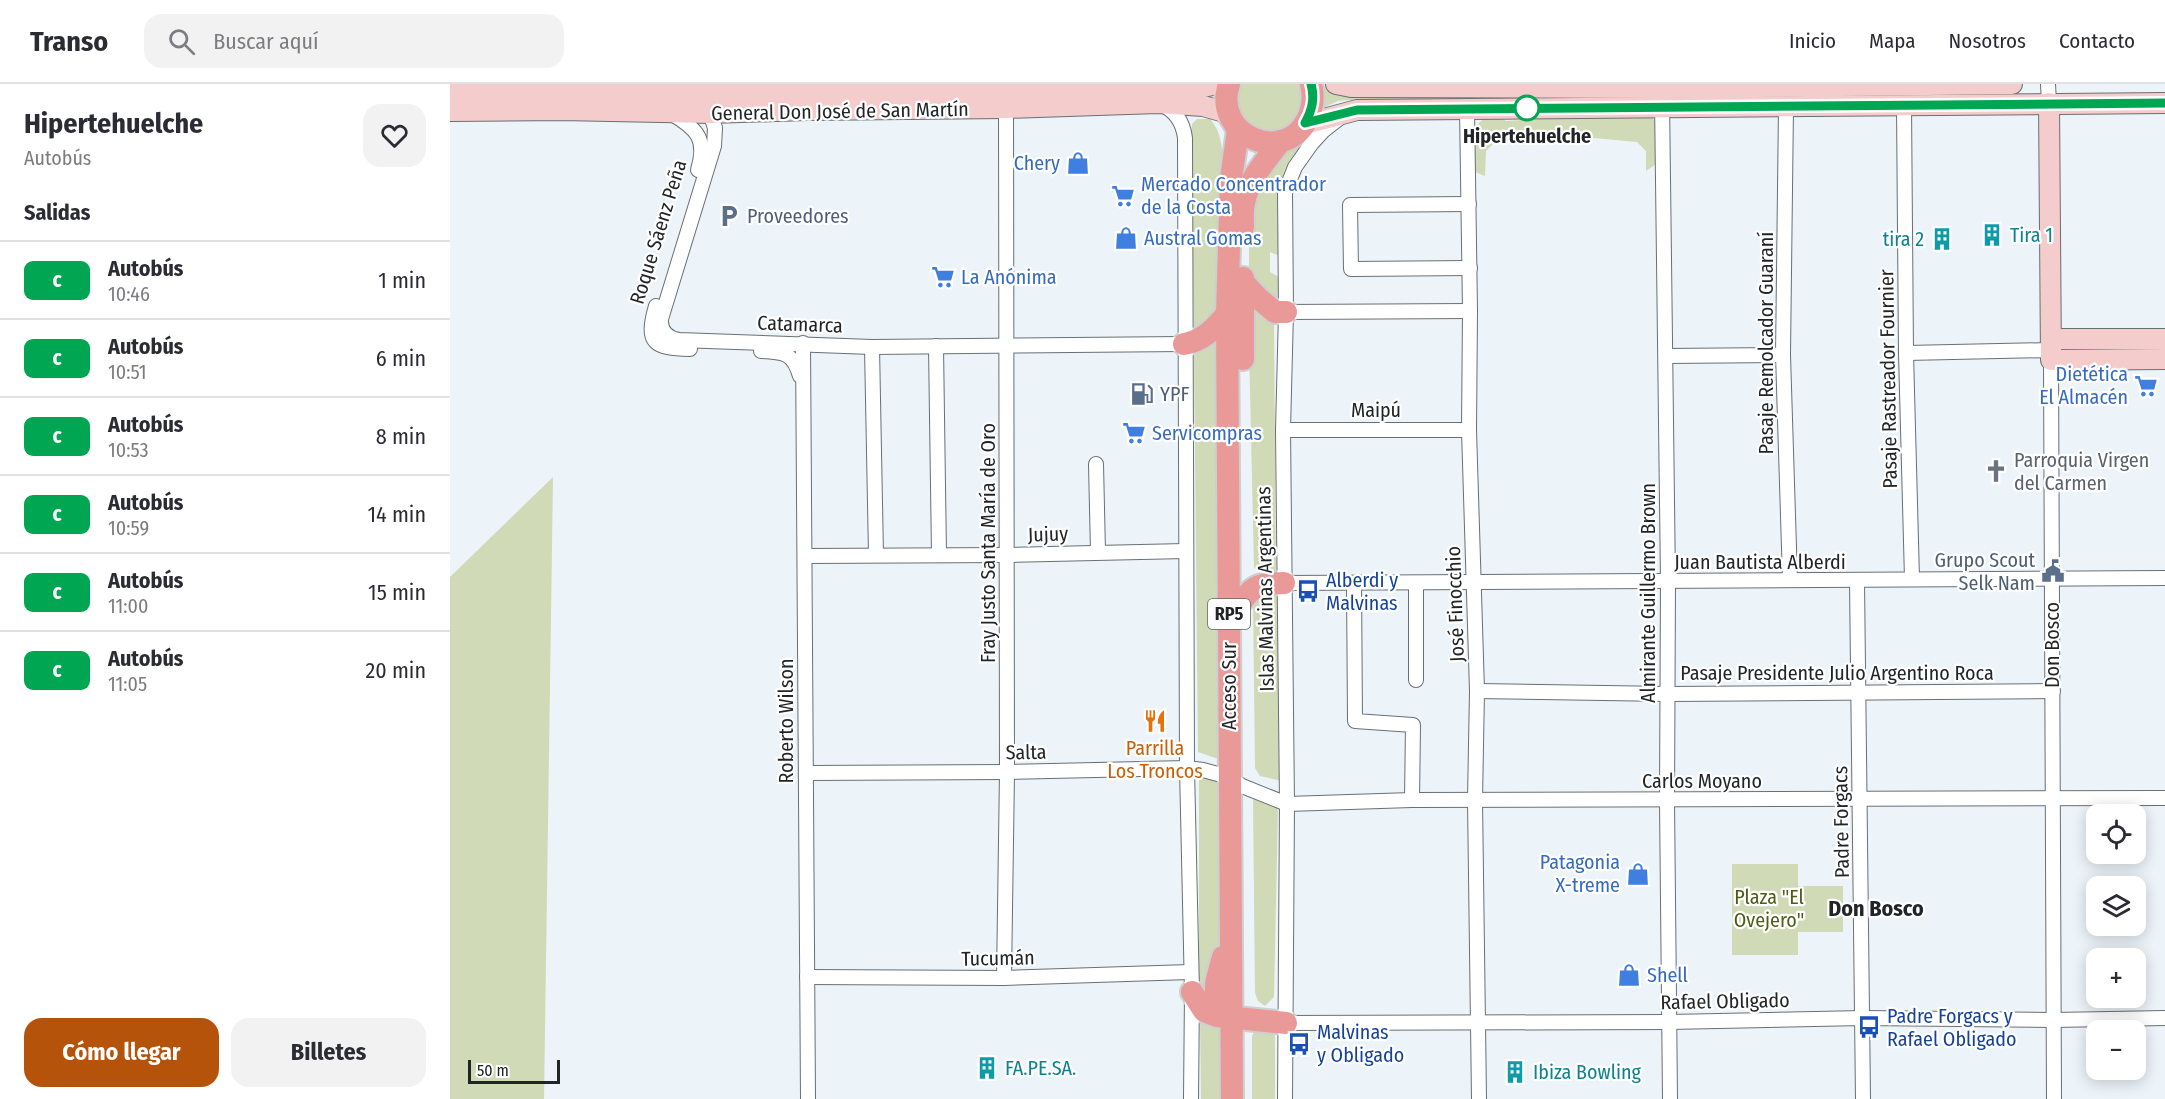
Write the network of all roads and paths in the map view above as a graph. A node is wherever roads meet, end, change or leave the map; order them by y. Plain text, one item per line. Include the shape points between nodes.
1 (941, 84) edge
2 (1216, 84) edge
3 (1229, 84) edge
4 (1311, 84) edge
5 (1336, 84) edge
6 (2012, 84) edge
7 (450, 86) edge
8 (1661, 88) junction
9 (974, 93) junction
10 (450, 94) edge
11 (702, 94) junction
12 (2049, 94) edge
13 (518, 95) junction
14 (806, 96) edge
15 (2165, 103) edge
16 (1158, 104) junction
17 (1905, 105) junction
18 (1786, 107) junction
19 (1006, 108) junction
20 (1467, 108) junction
21 (1662, 108) junction
22 (1357, 110) junction
23 (450, 111) edge
24 (667, 112) junction
25 (711, 113) junction
26 (1233, 122) junction
27 (1305, 123) junction
28 (1281, 141) junction
29 (1469, 204) junction
30 (1470, 268) junction
31 (1243, 282) junction
32 (1470, 310) junction
33 (1286, 312) junction
34 (1227, 314) junction
35 (661, 338) junction
36 (2165, 339) edge
37 (803, 343) junction
38 (1184, 344) junction
39 (1008, 345) junction
40 (936, 346) junction
41 (872, 347) junction
42 (2051, 350) junction
43 (1905, 353) junction
44 (1783, 355) junction
45 (1666, 356) junction
46 (2165, 359) edge
47 (803, 388) junction
48 (1283, 430) junction
49 (1469, 430) junction
50 (1096, 464) dead end
51 (1186, 550) junction
52 (1098, 552) junction
53 (876, 555) junction
54 (939, 555) junction
55 (1007, 555) junction
56 (805, 556) junction
57 (2165, 578) edge
58 (1912, 579) junction
59 (2052, 579) junction
60 (1790, 580) junction
61 (1857, 581) junction
62 (1668, 582) junction
63 (1284, 583) junction
64 (1354, 583) junction
65 (1474, 583) junction
66 (1416, 584) junction
67 (1242, 600) junction
68 (1416, 680) dead end
69 (1477, 691) junction
70 (2053, 691) junction
71 (1859, 692) junction
72 (1668, 694) junction
73 (1187, 768) junction
74 (1007, 772) junction
75 (806, 773) junction
76 (1235, 781) junction
77 (2165, 798) edge
78 (2053, 799) junction
79 (1413, 800) junction
80 (1475, 800) junction
81 (1667, 801) junction
82 (1860, 801) junction
83 (1287, 804) junction
84 (807, 976) junction
85 (1004, 978) junction
86 (1191, 982) junction
87 (1237, 1018) junction
88 (1863, 1018) junction
89 (2165, 1018) edge
90 (2053, 1020) junction
91 (1669, 1022) junction
92 (1286, 1023) junction
93 (1478, 1023) junction
94 (808, 1099) edge
95 (1191, 1099) edge
96 (1232, 1099) edge
97 (1243, 1099) edge
98 (1285, 1099) edge
99 (1479, 1099) edge
100 (1670, 1099) edge
101 (1863, 1099) edge
102 (2054, 1099) edge

1 - 9 main road
2 - 9 main road, General Don José de San Martín via 1191,90
3 - 26 main road, RP5 via 1226,102
4 - 27 main road via 1313,101
5 - 8 main road
6 - 8 main road
7 - 13 street via 476,85
8 - 21 street, Almirante Guillermo Brown
9 - 14 main road, General Don José de San Martín
10 - 13 main road, General Don José de San Martín
11 - 13 main road, General Don José de San Martín
11 - 14 main road, General Don José de San Martín
11 - 25 street, Roque Sáenz Peña
12 - 15 main road
12 - 17 main road
12 - 42 main road, Don Bosco
14 - 19 main road, General Don José de San Martín
14 - 25 main road, General Don José de San Martín
16 - 19 main road, General Don José de San Martín
16 - 26 main road, General Don José de San Martín via 1203,106
16 - 38 street via 1174,112 1184,129
17 - 18 main road
17 - 43 street, Pasaje Rastreador Fournier
18 - 21 main road
18 - 44 street, Pasaje Remolcador Guaraní
19 - 39 street, Fray Justo Santa María de Oro
20 - 21 main road
20 - 22 main road
20 - 29 street, José Finocchio
21 - 45 street, Almirante Guillermo Brown
22 - 27 main road
22 - 33 street, Islas Malvinas Argentinas via 1323,131 1312,143 1295,167 1285,192
23 - 24 main road, General Don José de San Martín
24 - 25 main road, General Don José de San Martín
24 - 35 street, Roque Sáenz Peña via 696,131 702,144 702,159 651,323 651,332
25 - 35 street, Roque Sáenz Peña via 714,146 661,319
26 - 28 main road via 1258,141
26 - 34 main road, Acceso Sur / RP5
27 - 28 main road, RP5
28 - 31 main road, Acceso Sur / RP5 via 1259,170 1244,202
29 - 30 street, José Finocchio
29 - 30 street via 1350,205 1350,269
30 - 32 street, José Finocchio
31 - 33 main road via 1275,312
31 - 67 main road, Acceso Sur / RP5
32 - 33 street
32 - 49 street, José Finocchio
33 - 48 street, Islas Malvinas Argentinas
34 - 38 main road via 1208,334
34 - 76 main road, Acceso Sur / RP5
35 - 37 street, Catamarca
35 - 47 street, Catamarca via 671,348 782,353 795,361
36 - 42 main road
37 - 41 street, Catamarca
37 - 47 street, Roberto Wilson
38 - 39 street, Catamarca
38 - 51 street
39 - 40 street, Catamarca
39 - 55 street, Fray Justo Santa María de Oro
40 - 41 street, Catamarca
40 - 54 street
41 - 53 street
42 - 43 street
42 - 46 main road
42 - 59 street, Don Bosco
43 - 58 street, Pasaje Rastreador Fournier
44 - 45 street
44 - 60 street, Pasaje Remolcador Guaraní
45 - 62 street, Almirante Guillermo Brown
47 - 56 street, Roberto Wilson
48 - 49 street, Maipú
48 - 63 street, Islas Malvinas Argentinas
49 - 65 street, José Finocchio
50 - 52 street
51 - 52 street, Jujuy
51 - 73 street
52 - 55 street, Jujuy
53 - 54 street, Jujuy
53 - 56 street, Jujuy
54 - 55 street, Jujuy
55 - 74 street, Fray Justo Santa María de Oro
56 - 75 street, Roberto Wilson
57 - 59 street, Juan Bautista Alberdi
58 - 59 street, Juan Bautista Alberdi
58 - 61 street, Juan Bautista Alberdi
59 - 70 street, Don Bosco
60 - 61 street, Juan Bautista Alberdi
60 - 62 street, Juan Bautista Alberdi
61 - 71 street, Padre Forgacs
62 - 65 street, Juan Bautista Alberdi
62 - 72 street, Almirante Guillermo Brown
63 - 64 street, Juan Bautista Alberdi
63 - 67 main road via 1256,586
63 - 83 street, Islas Malvinas Argentinas
64 - 66 street, Juan Bautista Alberdi
64 - 79 street via 1355,722 1413,725
65 - 66 street, Juan Bautista Alberdi
65 - 69 street, José Finocchio
66 - 68 street
67 - 76 main road, Acceso Sur / RP5
69 - 72 street, Pasaje Presidente Julio Argentino Roca
69 - 80 street, José Finocchio
70 - 71 street, Pasaje Presidente Julio Argentino Roca
70 - 78 street, Don Bosco
71 - 72 street, Pasaje Presidente Julio Argentino Roca
71 - 82 street, Padre Forgacs
72 - 81 street, Almirante Guillermo Brown
73 - 74 street, Salta
73 - 76 street, Salta
73 - 86 street
74 - 75 street, Salta
74 - 85 street, Fray Justo Santa María de Oro
75 - 84 street, Roberto Wilson
76 - 83 street, Carlos Moyano
76 - 87 main road, Acceso Sur / RP5
76 - 87 main road, Acceso Sur / RP5 via 1231,934
77 - 78 street, Carlos Moyano
78 - 82 street, Carlos Moyano
78 - 90 street, Don Bosco
79 - 80 street, Carlos Moyano
79 - 83 street, Carlos Moyano
80 - 81 street, Carlos Moyano
80 - 93 street, José Finocchio
81 - 82 street, Carlos Moyano
81 - 91 street, Almirante Guillermo Brown
82 - 88 street, Padre Forgacs
83 - 92 street, Islas Malvinas Argentinas
84 - 85 street, Tucumán
84 - 94 street, Roberto Wilson
85 - 86 street, Tucumán
86 - 87 main road via 1204,1011
86 - 95 street
87 - 92 main road
87 - 96 main road, Acceso Sur / RP5
87 - 97 main road, Acceso Sur / RP5
88 - 90 street, Rafael Obligado
88 - 91 street, Rafael Obligado
88 - 101 street, Padre Forgacs
89 - 90 street, Rafael Obligado
90 - 102 street, Don Bosco
91 - 93 street, Rafael Obligado
91 - 100 street, Almirante Guillermo Brown
92 - 93 street, Rafael Obligado
92 - 98 street, Islas Malvinas Argentinas
93 - 99 street, José Finocchio

